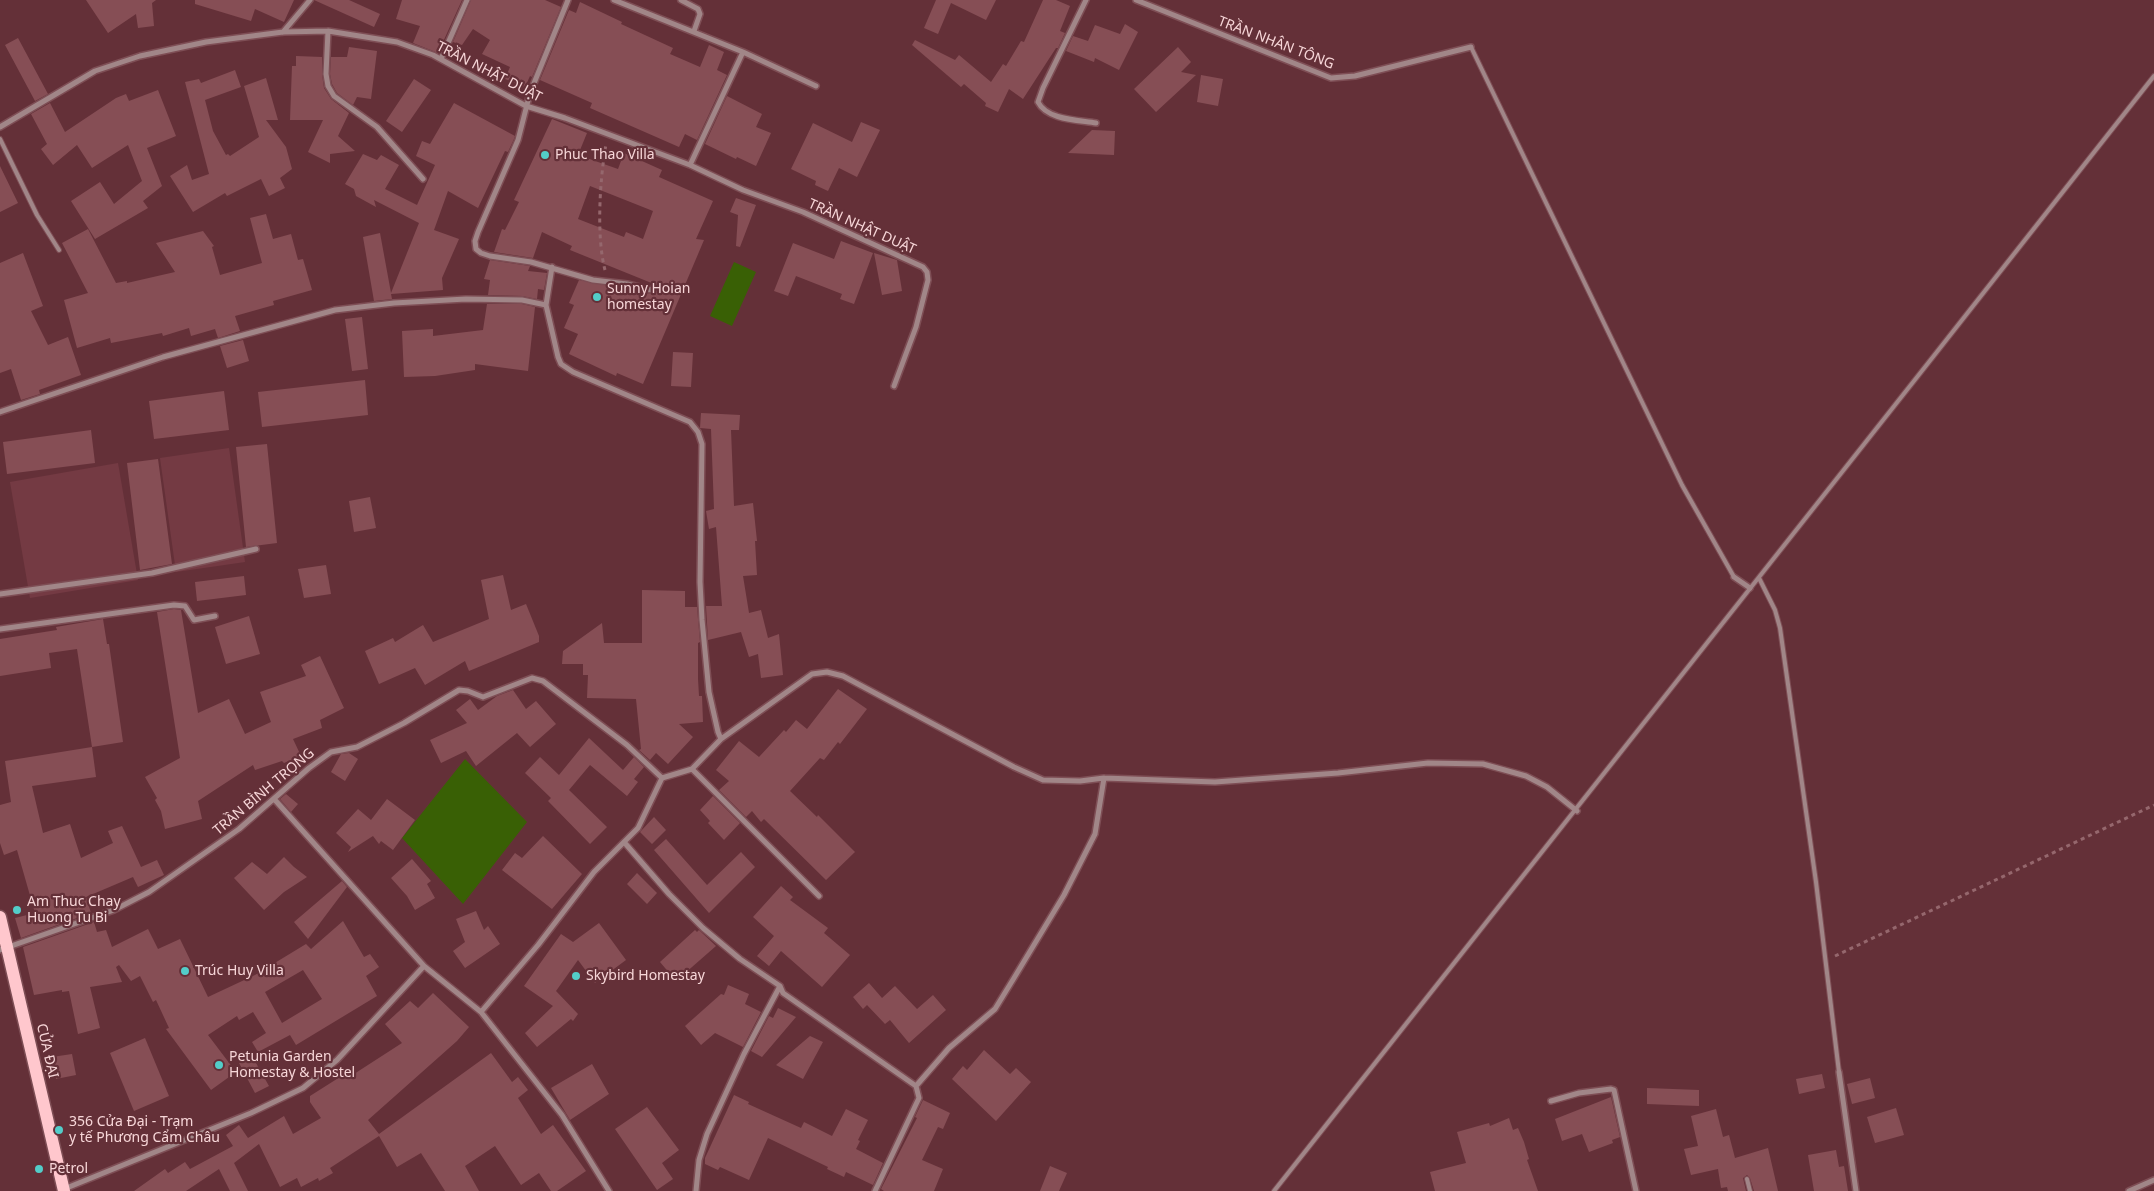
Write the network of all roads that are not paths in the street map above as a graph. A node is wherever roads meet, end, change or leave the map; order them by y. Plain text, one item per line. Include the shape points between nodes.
1 (310, 0) edge
2 (467, 0) edge
3 (568, 0) edge
4 (614, 0) edge
5 (681, 0) edge
6 (1086, 0) edge
7 (1136, 0) edge
8 (328, 31) junction
9 (694, 31) junction
10 (283, 32) junction
11 (1471, 47) joint
12 (743, 52) junction
13 (440, 59) junction
14 (2154, 76) edge
15 (816, 86) dead end
16 (526, 106) junction
17 (1096, 123) dead end
18 (0, 127) edge
19 (0, 139) edge
20 (690, 165) junction
21 (423, 179) dead end
22 (58, 250) dead end
23 (552, 267) junction
24 (652, 290) dead end
25 (546, 304) junction
26 (894, 386) dead end
27 (0, 412) edge
28 (256, 549) dead end
29 (1734, 577) joint
30 (1759, 578) junction
31 (1750, 588) junction
32 (0, 594) edge
33 (215, 616) dead end
34 (0, 629) edge
35 (722, 738) junction
36 (692, 769) junction
37 (662, 778) junction
38 (1104, 778) junction
39 (275, 800) junction
40 (1577, 811) junction
41 (624, 842) junction
42 (819, 896) dead end
43 (0, 917) edge
44 (4, 949) edge
45 (424, 966) junction
46 (780, 986) junction
47 (481, 1012) junction
48 (1839, 1072) joint
49 (916, 1086) junction
50 (1550, 1101) dead end
51 (1747, 1179) dead end
52 (2154, 1180) edge
53 (2144, 1188) edge
54 (64, 1190) edge
55 (609, 1191) edge
56 (696, 1191) edge
57 (875, 1191) edge
58 (1274, 1191) edge
59 (1636, 1191) edge
60 (1750, 1191) edge
61 (1856, 1191) edge
62 (2129, 1191) edge

1 - 10 street
2 - 13 street
3 - 16 street
4 - 9 street
5 - 9 street via 698,9 700,14
6 - 17 street via 1038,102 1048,113
7 - 11 street, TRẦN NHÂN TÔNG via 1331,78 1355,76
8 - 10 street, TRẦN NHẬT DUẬT
8 - 13 street, TRẦN NHẬT DUẬT via 397,42
8 - 21 street via 326,74 334,96 377,127
9 - 12 street
10 - 18 street, TRẦN NHẬT DUẬT via 206,42 140,56 95,71
11 - 29 lane via 1682,485
12 - 15 street
12 - 20 street
13 - 16 street, TRẦN NHẬT DUẬT
14 - 30 lane
16 - 20 street, TRẦN NHẬT DUẬT
16 - 23 street via 518,140 478,232 476,249 490,256
19 - 22 lane
20 - 26 street, TRẦN NHẬT DUẬT via 923,267 928,280 916,327
23 - 24 street via 593,280
23 - 25 street
25 - 27 street via 466,299 335,310 163,357
25 - 35 street via 561,364 690,422 698,432 702,444 702,620 709,692
28 - 32 street via 152,573
29 - 31 street
30 - 31 lane
30 - 48 lane via 1776,610 1780,628
31 - 40 lane
33 - 34 street via 194,620 185,606 174,605
35 - 36 street
35 - 38 street via 812,674 827,672 843,676 1043,780
36 - 37 street
36 - 42 street
37 - 39 street, TRẦN BÌNH TRỌNG via 627,745 550,685 534,678 486,696 464,690 454,692 404,723 357,746 331,752
37 - 41 street via 638,828
38 - 40 street via 1215,782 1428,763 1484,764 1526,776 1547,787
38 - 49 street via 1095,834 1064,895 1014,978 995,1009 950,1048
39 - 44 street, TRẦN BÌNH TRỌNG via 149,892 114,910
39 - 45 street
40 - 58 lane
41 - 46 street via 703,928 740,960
41 - 47 street via 594,872
43 - 44 main road, CỬA ĐẠI
44 - 54 main road, CỬA ĐẠI
45 - 47 street
45 - 54 street via 337,1060 303,1088 251,1114
46 - 49 street via 783,993
46 - 56 street via 706,1134
47 - 55 street via 562,1115
48 - 61 street
49 - 57 street via 919,1098
50 - 59 street via 1579,1093 1614,1090
51 - 60 lane
52 - 53 street
53 - 62 street

